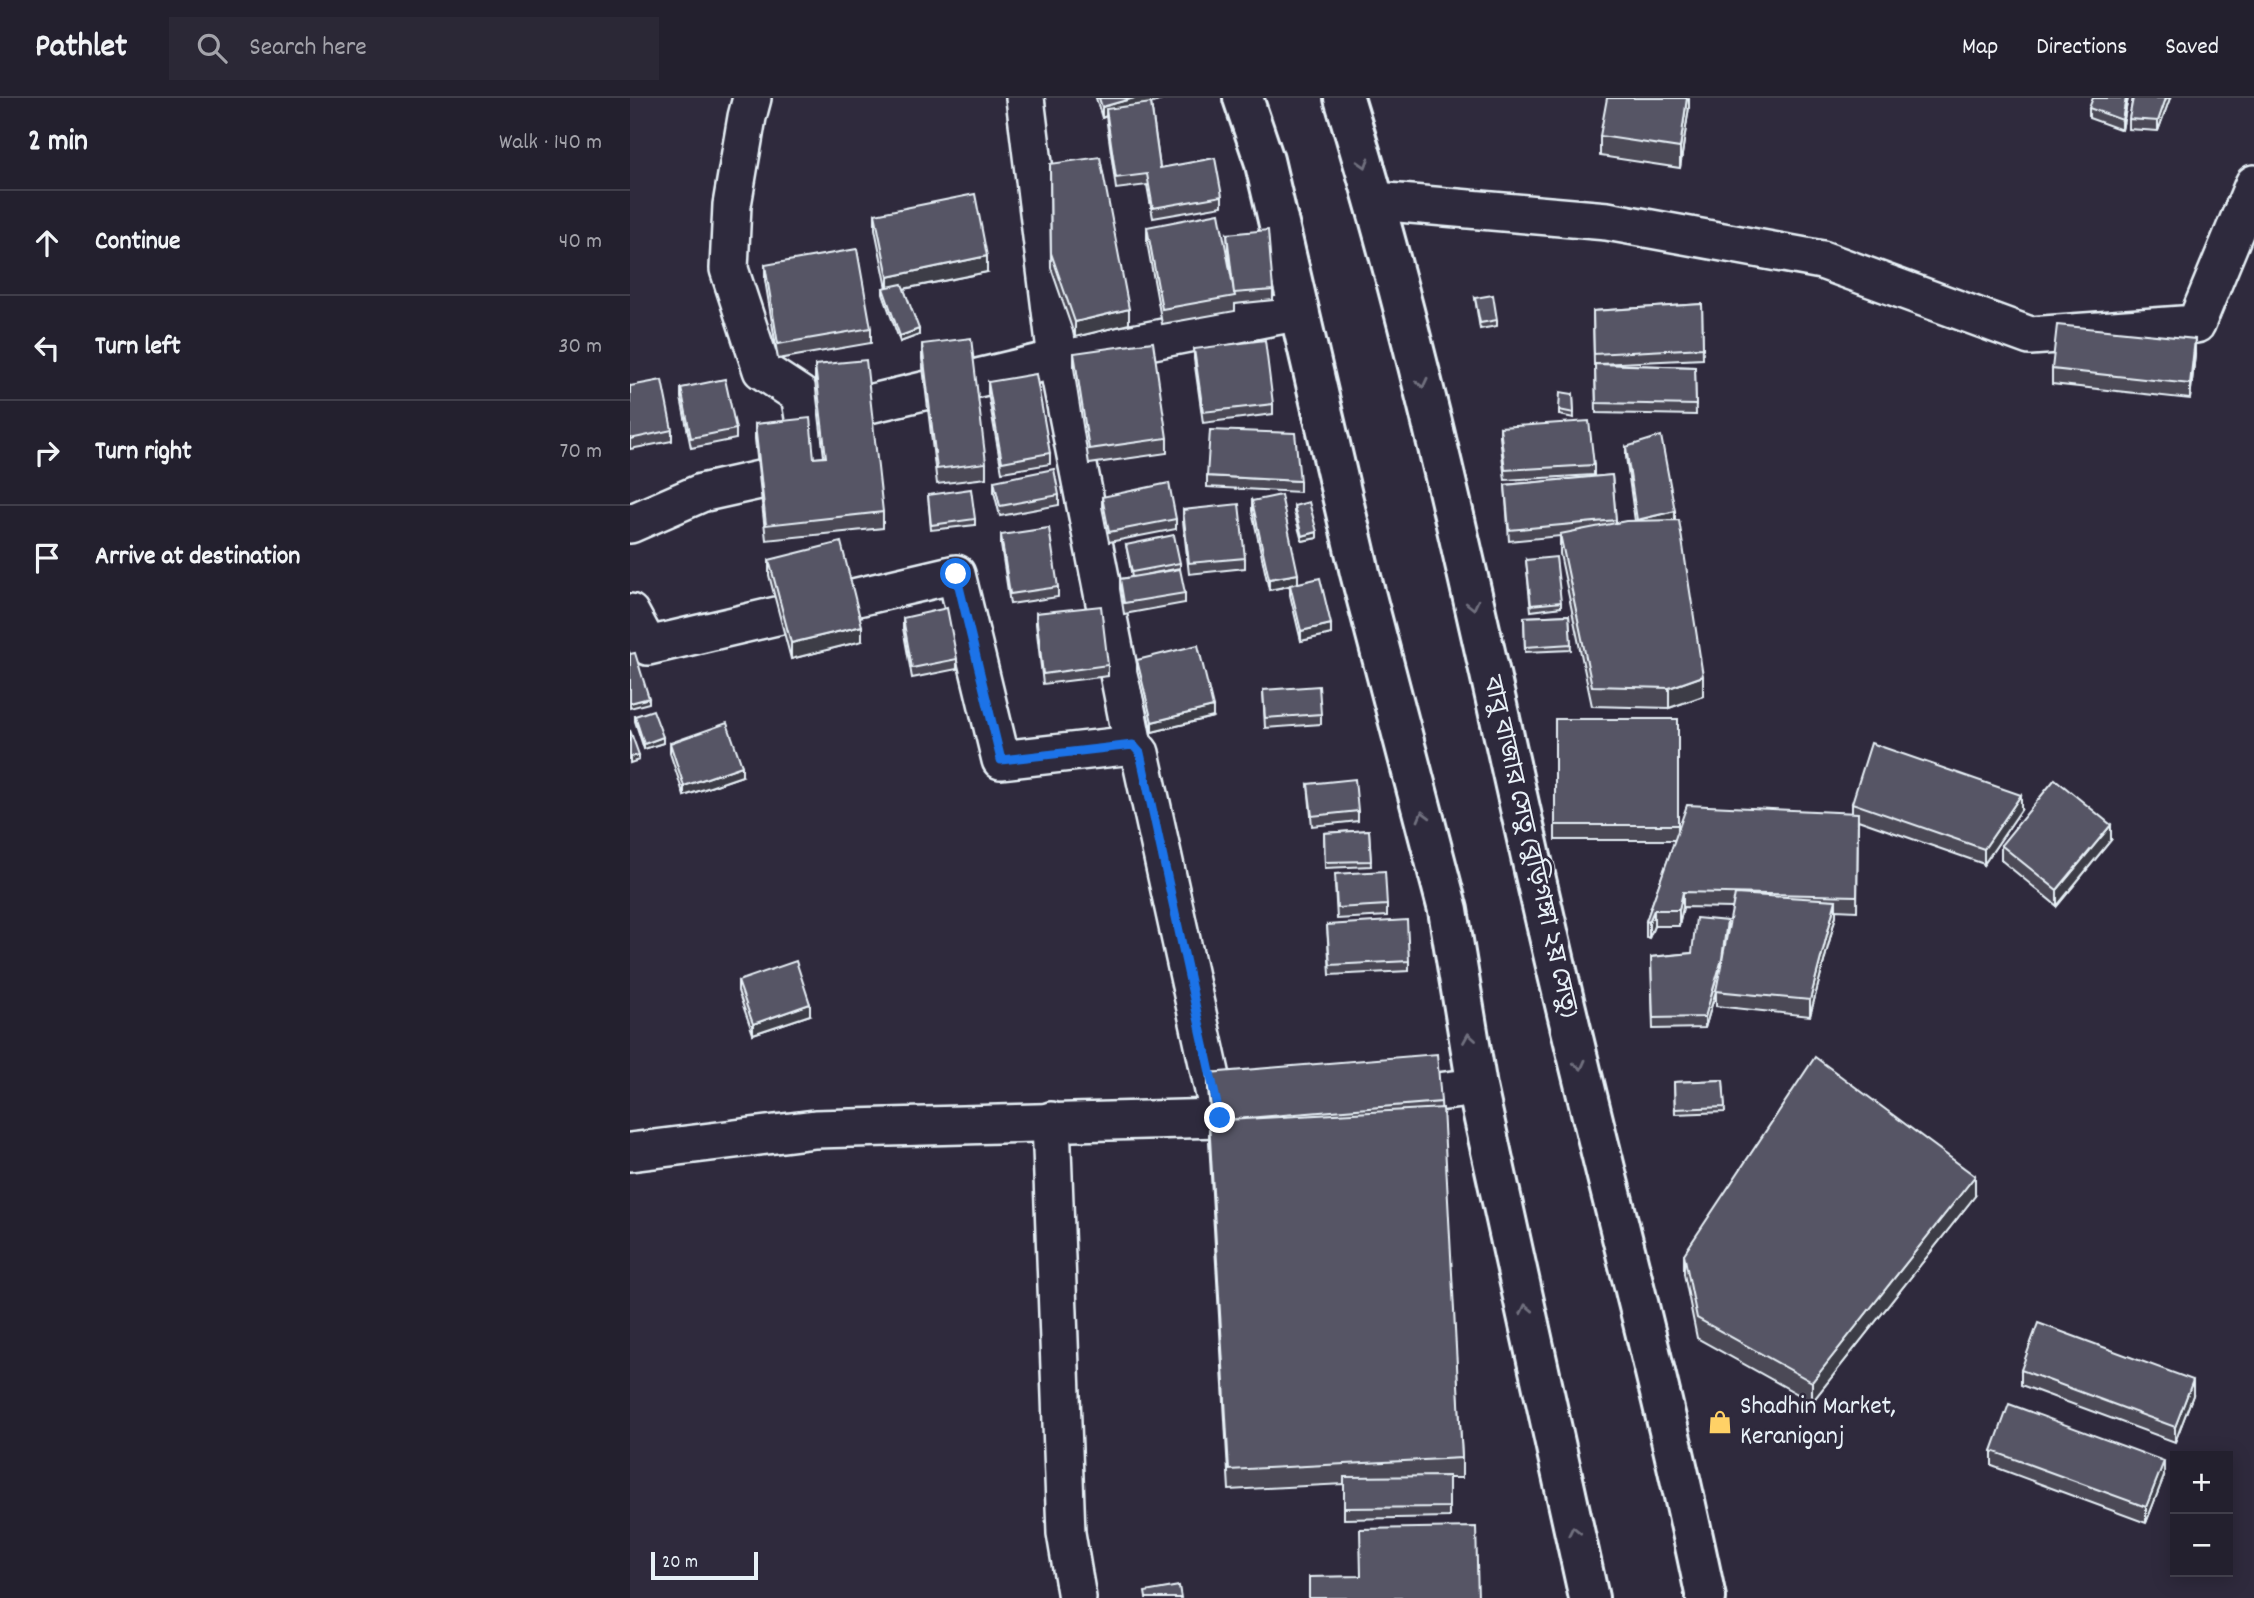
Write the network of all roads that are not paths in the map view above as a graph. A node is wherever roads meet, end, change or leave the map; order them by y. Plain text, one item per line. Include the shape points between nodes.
1 (752, 98) edge
2 (1025, 98) edge
3 (1243, 98) edge
4 (1344, 98) edge
5 (2254, 184) edge
6 (1376, 201) junction
7 (1300, 312) junction
8 (1057, 359) junction
9 (814, 468) junction
10 (630, 524) edge
11 (630, 614) edge
12 (639, 649) edge
13 (1133, 745) junction
14 (1478, 1087) junction
15 (1356, 1102) edge
16 (1261, 1113) edge
17 (1220, 1118) junction
18 (1051, 1121) junction
19 (630, 1152) edge
20 (1077, 1598) edge
21 (1589, 1598) edge
22 (1706, 1598) edge

1 - 9 street via 732,205 729,269 762,370 800,395
2 - 8 street
3 - 7 highway via 1264,160
4 -> 6 highway, বাবু বাজার সেতু (বুড়িগঙ্গা ২য় সেতু)
5 - 6 street via 2196,324 2030,336 1822,260 1607,221
6 -> 22 highway, বাবু বাজার সেতু (বুড়িগঙ্গা ২য় সেতু) via 1409,323
7 - 8 street
14 -> 7 highway via 1448,910 1360,573
8 - 9 street via 852,408 845,461
8 - 13 street
9 - 10 street via 701,493
11 - 12 street
12 - 13 street via 956,574 1001,760
13 - 17 street via 1140,753
14 - 15 street
21 -> 14 highway
16 - 17 street
17 - 18 street
18 - 19 street via 815,1129
18 - 20 street via 1066,1533

